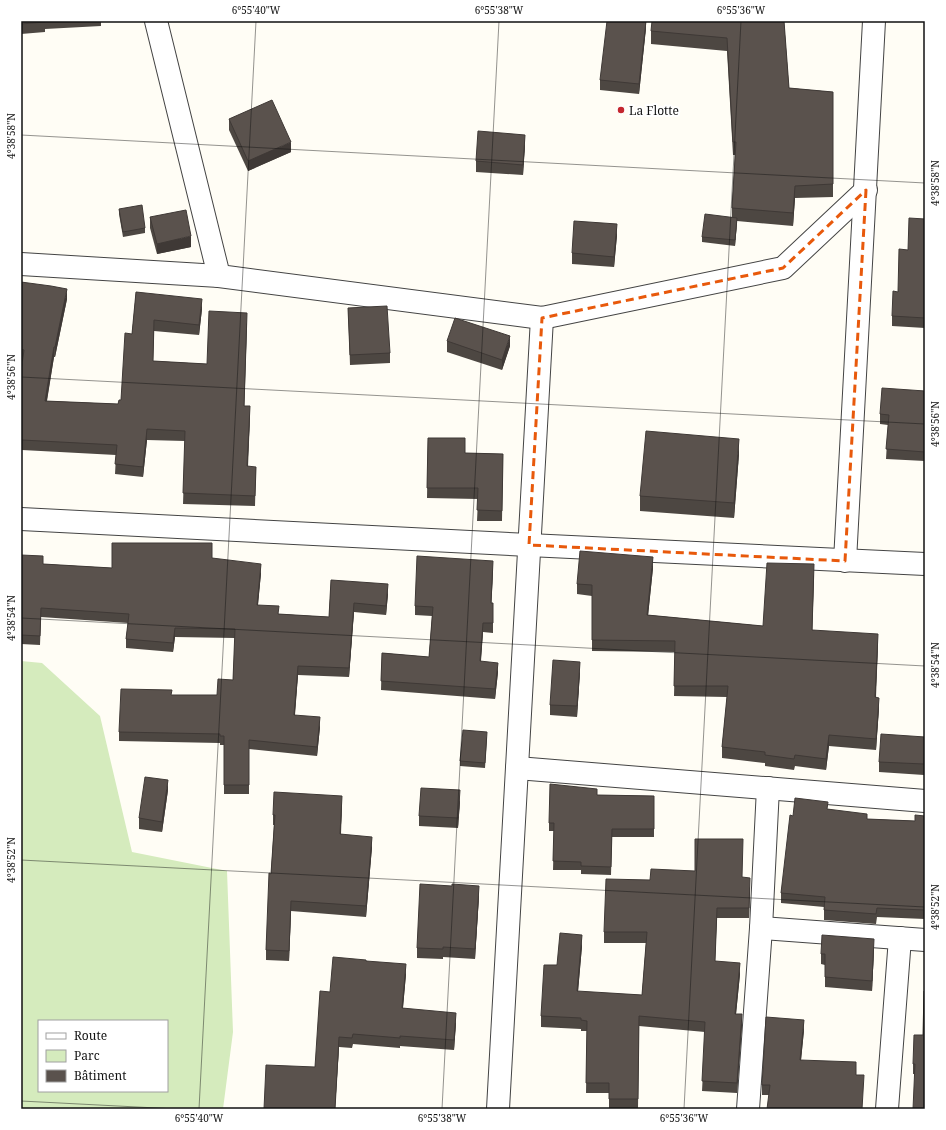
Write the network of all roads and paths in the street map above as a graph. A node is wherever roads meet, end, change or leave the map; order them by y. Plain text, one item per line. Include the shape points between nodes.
1 (156, 21) edge
2 (874, 21) edge
3 (866, 190) junction
4 (21, 264) edge
5 (220, 276) junction
6 (542, 318) junction
7 (21, 519) edge
8 (529, 545) junction
9 (845, 561) junction
10 (925, 564) edge
11 (517, 768) junction
12 (768, 788) junction
13 (925, 801) edge
14 (761, 928) junction
15 (900, 938) junction
16 (925, 940) edge
17 (498, 1109) edge
18 (748, 1109) edge
19 (887, 1109) edge

1 - 5 street
2 - 3 street
3 - 6 street via 783,268
3 - 9 street
4 - 5 street
5 - 6 street
6 - 8 street
7 - 8 street
8 - 9 street
8 - 11 street
9 - 10 street
11 - 12 street
11 - 17 street
12 - 13 street
12 - 14 street
14 - 15 street
14 - 18 street
15 - 16 street
15 - 19 street

